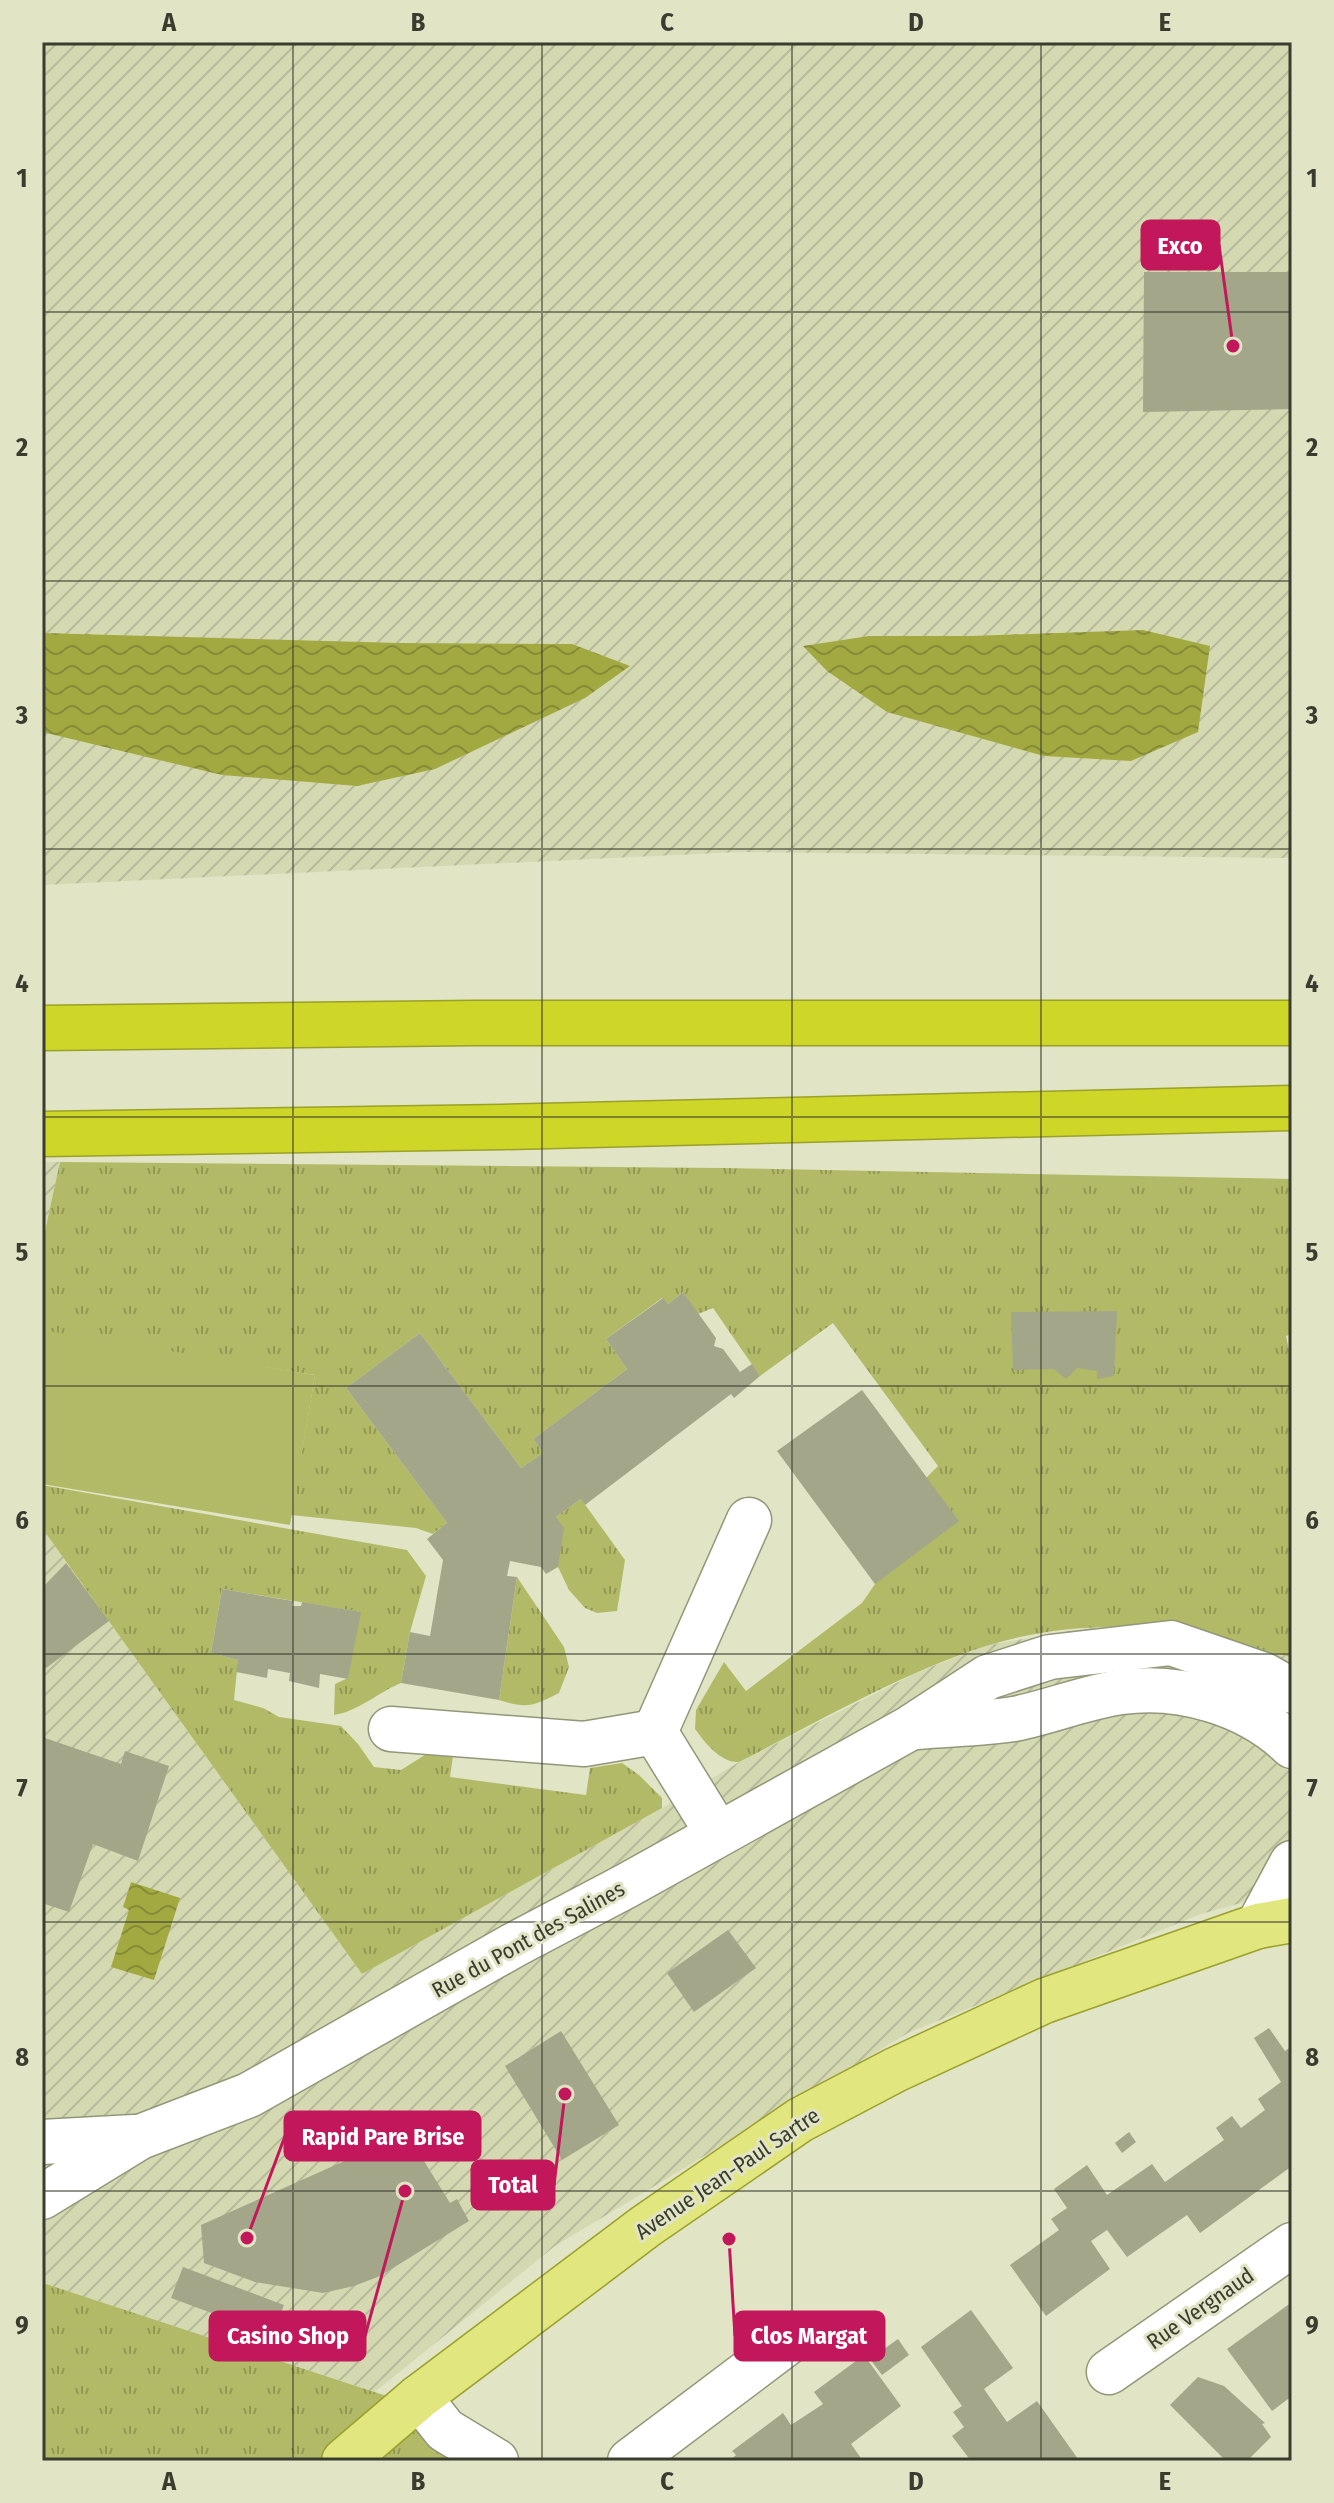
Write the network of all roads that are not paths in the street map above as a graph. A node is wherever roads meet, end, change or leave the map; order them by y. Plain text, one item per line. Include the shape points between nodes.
1 (1292, 1023) edge
2 (42, 1028) edge
3 (1292, 1108) edge
4 (42, 1134) edge
5 (749, 1520) dead end
6 (1288, 1721) edge
7 (391, 1729) dead end
8 (655, 1732) junction
9 (718, 1834) junction
10 (1292, 1863) edge
11 (1275, 1923) edge
12 (140, 2137) junction
13 (42, 2142) edge
14 (42, 2197) edge
15 (1292, 2245) edge
16 (792, 2339) dead end
17 (1109, 2372) dead end
18 (419, 2397) junction
19 (344, 2461) edge
20 (496, 2461) edge
21 (630, 2461) edge

1 - 2 highway
3 - 4 highway
5 - 8 street
6 - 9 street, Rue du Pont des Salines via 1178,1692 1123,1692 1014,1719 910,1728
7 - 8 street via 584,1744
8 - 9 street
9 - 12 street, Rue du Pont des Salines via 249,2095
10 - 11 street
11 - 18 main road, Avenue Jean-Paul Sartre via 1044,2001 800,2120 646,2226
12 - 13 street, Rue du Pont des Salines
12 - 14 street, Rue du Pont des Salines
15 - 17 street, Rue Vergnaud
16 - 21 street
18 - 19 main road, Avenue Jean-Paul Sartre
18 - 20 street via 445,2430

